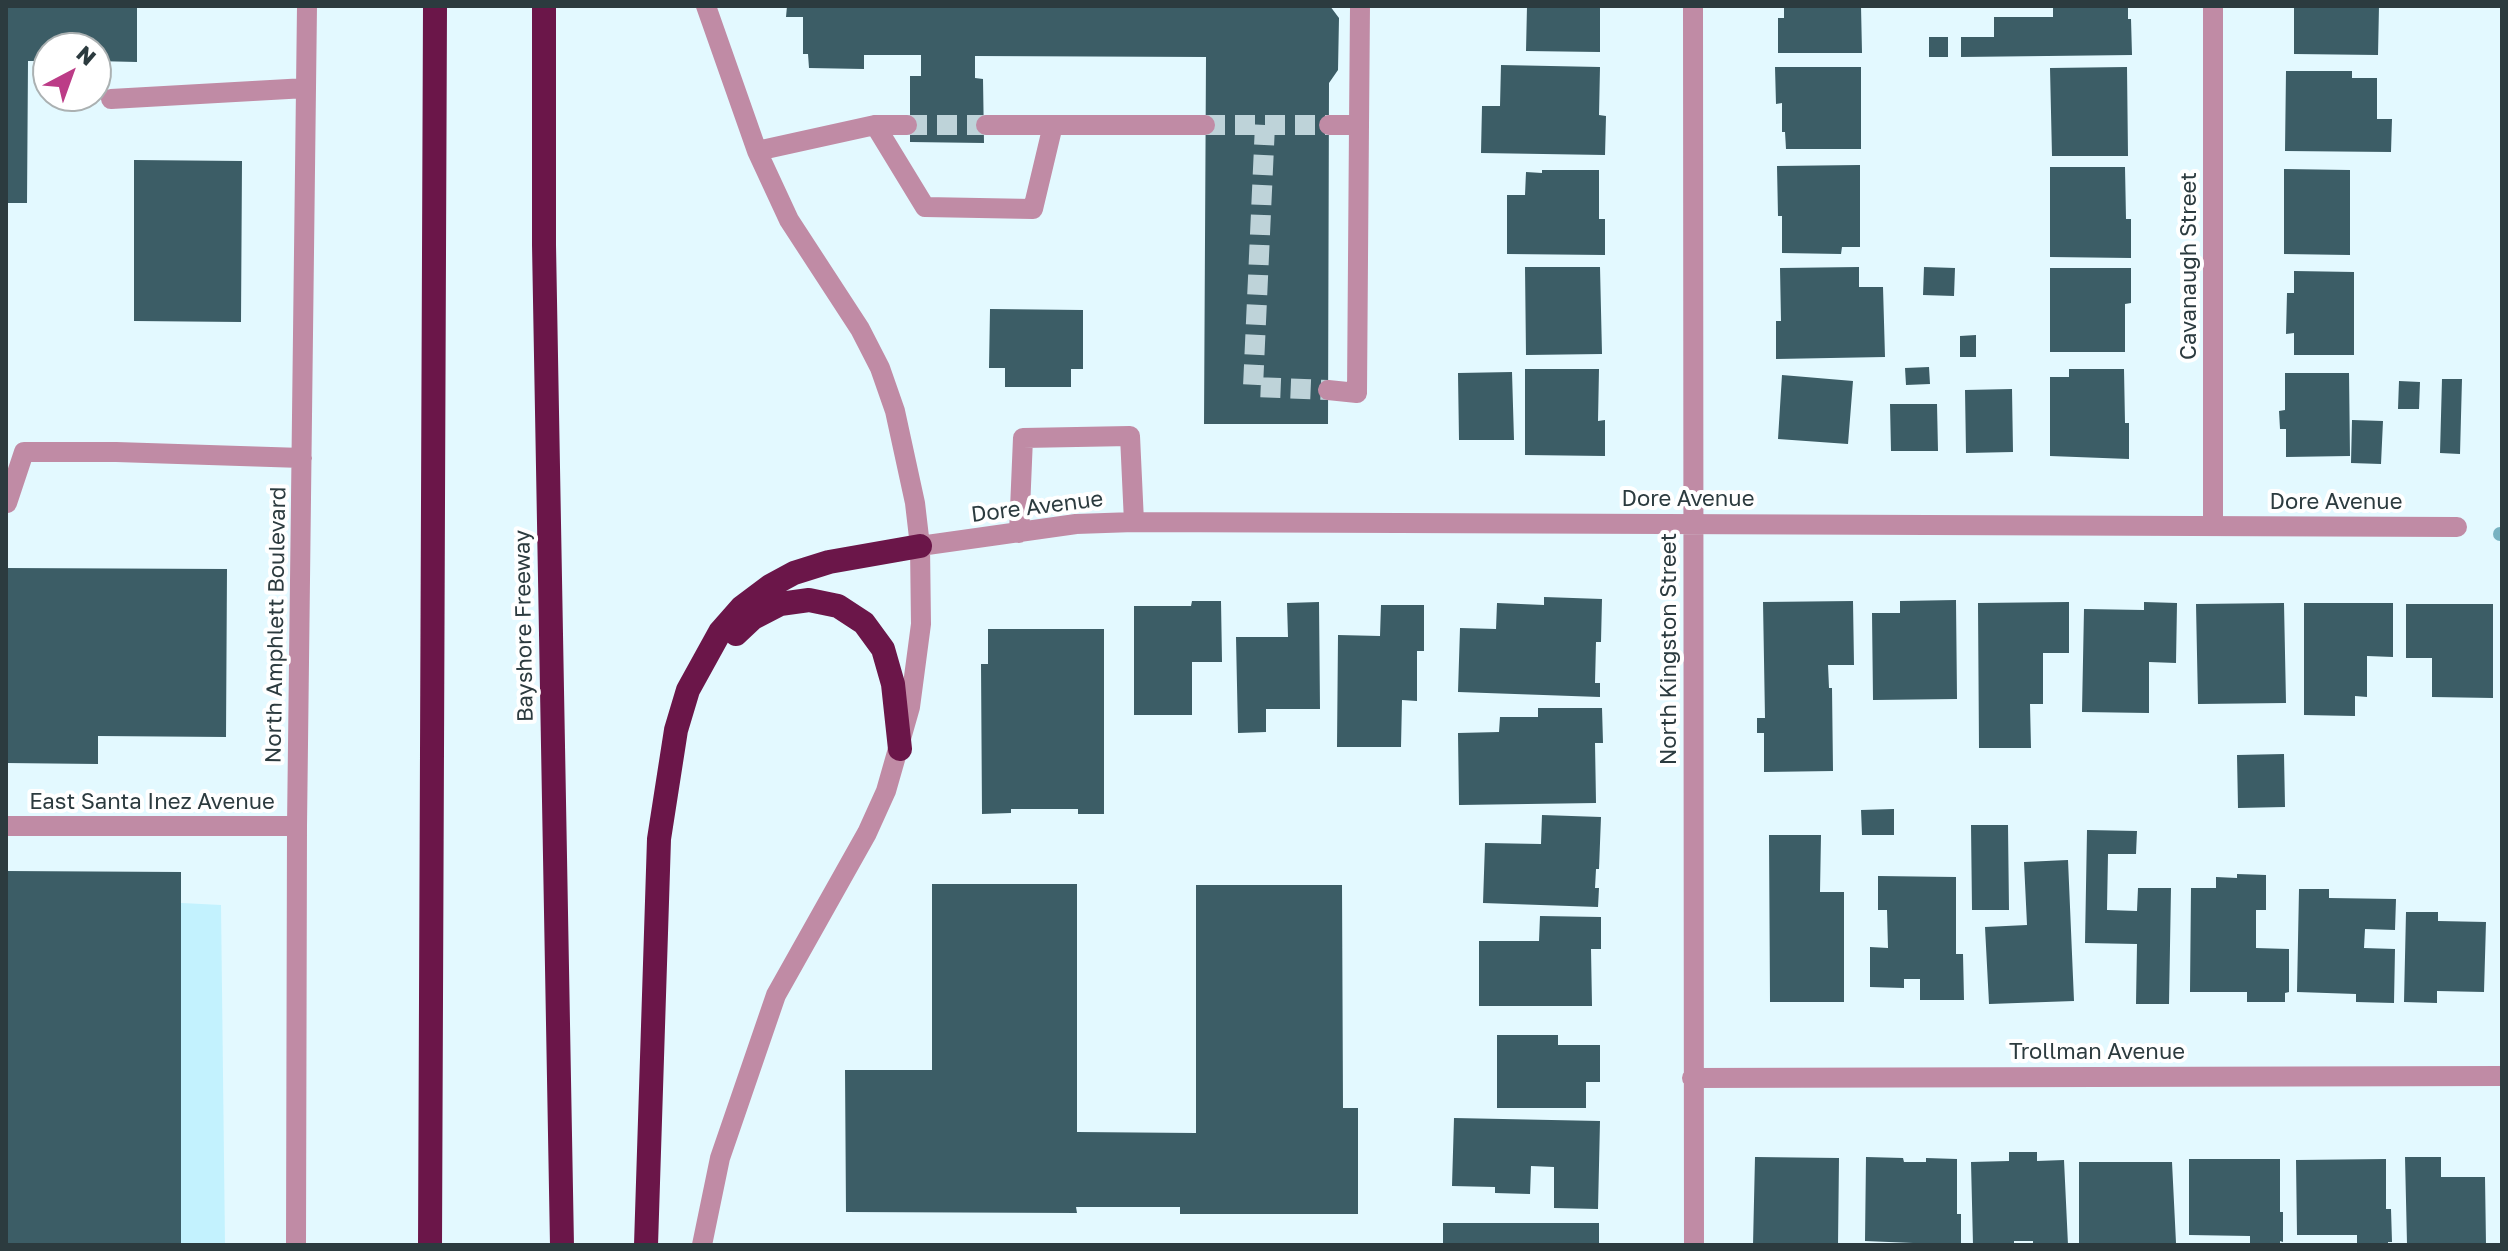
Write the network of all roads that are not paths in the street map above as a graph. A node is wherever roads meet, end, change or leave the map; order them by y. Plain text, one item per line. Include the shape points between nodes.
1 (307, 6) edge
2 (435, 6) edge
3 (544, 6) edge
4 (706, 6) edge
5 (1360, 6) edge
6 (1693, 6) edge
7 (2213, 6) edge
8 (306, 88) junction
9 (112, 99) edge
10 (875, 125) junction
11 (907, 125) tunnel mouth
12 (986, 125) tunnel mouth
13 (1053, 125) junction
14 (1205, 125) tunnel mouth
15 (1329, 125) tunnel mouth
16 (1359, 125) junction
17 (757, 151) junction
18 (1328, 390) tunnel mouth
19 (302, 458) junction
20 (7, 503) edge
21 (1134, 522) junction
22 (1694, 523) junction
23 (2213, 525) junction
24 (2457, 527) dead end
25 (1019, 533) junction
26 (920, 546) junction
27 (676, 730) junction
28 (900, 749) junction
29 (6, 826) edge
30 (297, 826) junction
31 (2502, 1076) edge
32 (1692, 1078) junction
33 (296, 1245) edge
34 (430, 1245) edge
35 (562, 1245) edge
36 (646, 1245) edge
37 (702, 1245) edge
38 (1694, 1245) edge

1 - 8 street, North Amphlett Boulevard
2 - 34 highway
3 - 35 highway, Bayshore Freeway
4 - 17 street
5 - 16 street
6 - 22 street, North Kingston Street
7 - 23 street, Cavanaugh Street
8 - 9 street
8 - 19 street, North Amphlett Boulevard
10 - 11 street
10 - 13 street via 925,207 1033,209
10 - 17 street
12 - 13 street
13 - 14 street
15 - 16 street
16 - 18 street via 1357,393
17 - 26 street via 789,220 880,368 906,456
19 - 20 street via 24,452
19 - 30 street, North Amphlett Boulevard
21 - 22 street, Dore Avenue
21 - 25 street, Dore Avenue
21 - 25 street via 1130,436 1023,438
22 - 23 street, Dore Avenue
22 - 32 street, North Kingston Street
23 - 24 street, Dore Avenue
25 - 26 street, Dore Avenue
26 - 27 highway via 794,573 742,607 720,632 688,690
26 - 28 street via 918,662
27 - 28 highway via 697,683 728,640 780,604 809,600 838,606 864,623 883,649
27 - 36 highway via 659,839
28 - 37 street via 867,833 776,995 720,1158
29 - 30 street, East Santa Inez Avenue
30 - 33 street, North Amphlett Boulevard
31 - 32 street, Trollman Avenue
32 - 38 street, North Kingston Street

